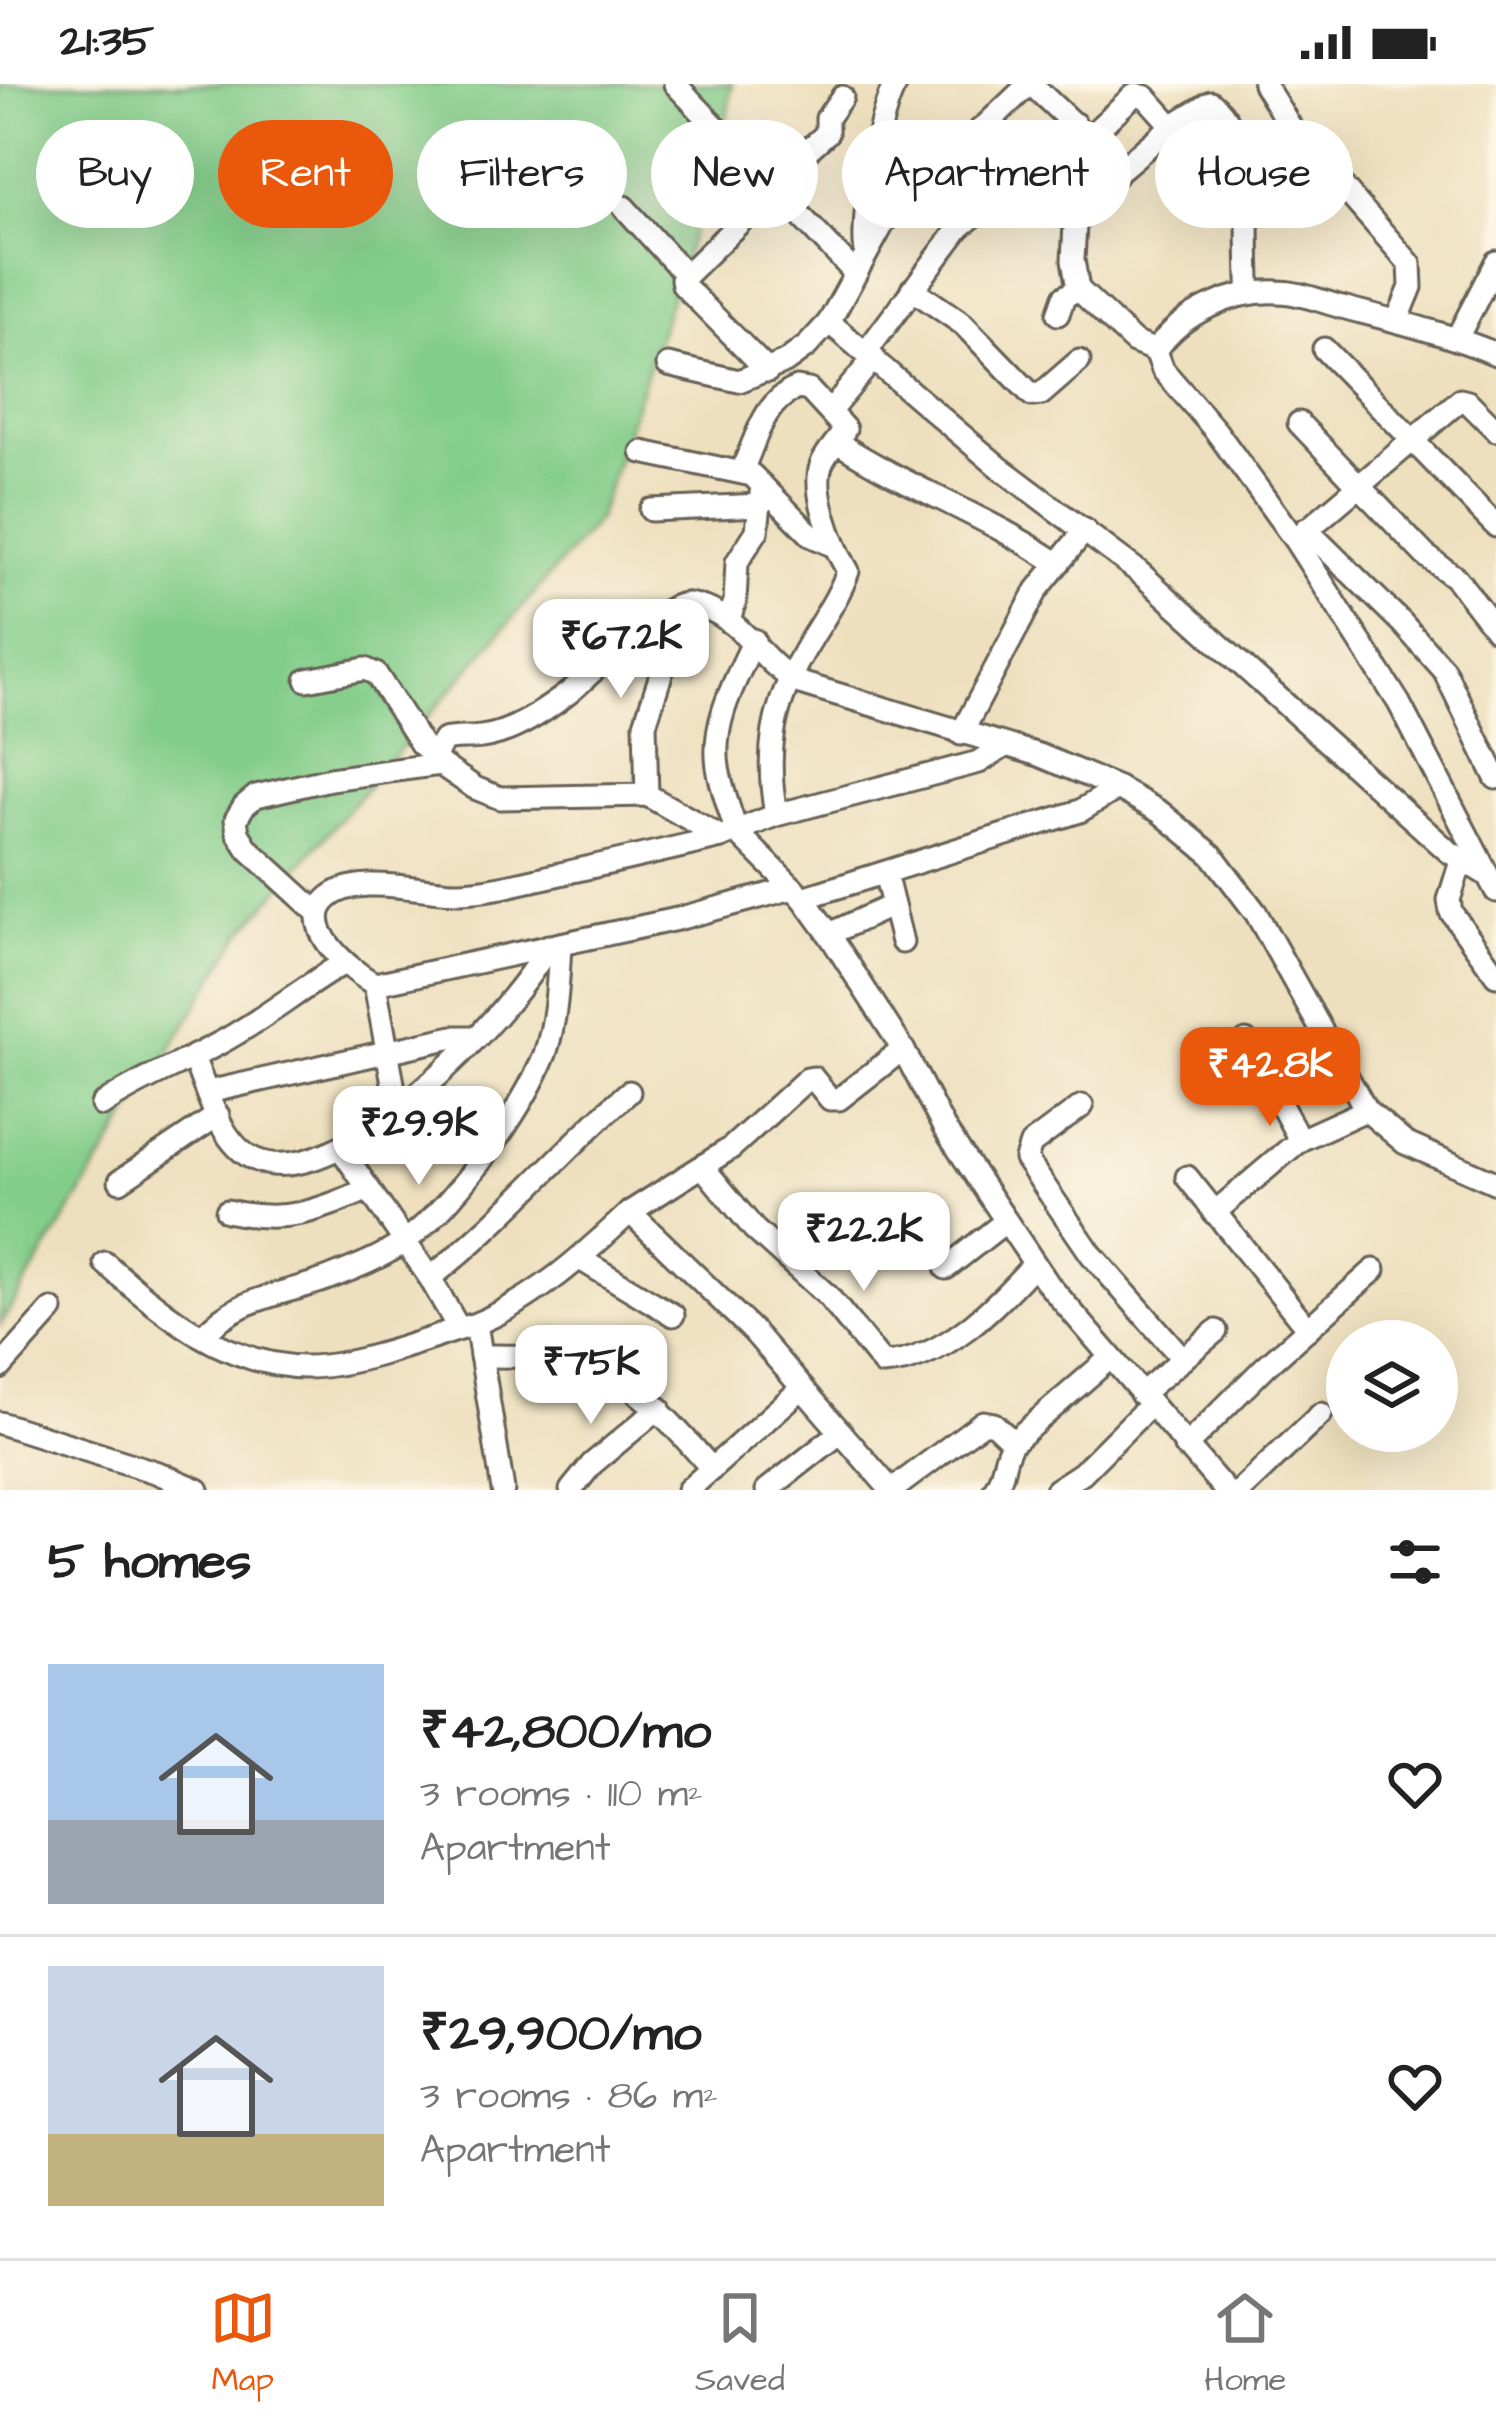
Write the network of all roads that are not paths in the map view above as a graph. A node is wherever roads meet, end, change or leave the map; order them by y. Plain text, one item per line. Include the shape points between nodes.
1 (675, 84) edge
2 (896, 84) edge
3 (1264, 84) edge
4 (1023, 86) edge
5 (842, 97) dead end
6 (708, 120) edge
7 (1068, 120) edge
8 (1098, 120) edge
9 (1166, 120) edge
10 (1182, 120) edge
11 (1225, 120) edge
12 (1155, 141) edge
13 (818, 143) edge
14 (1131, 162) edge
15 (627, 210) edge
16 (730, 228) edge
17 (811, 228) edge
18 (958, 228) edge
19 (1075, 228) edge
20 (1247, 228) edge
21 (866, 252) junction
22 (1496, 262) edge
23 (684, 273) junction
24 (855, 273) junction
25 (912, 289) junction
26 (1078, 289) junction
27 (1250, 293) junction
28 (1058, 314) dead end
29 (1397, 321) junction
30 (830, 322) junction
31 (1457, 338) junction
32 (1324, 349) dead end
33 (1156, 351) junction
34 (1496, 354) edge
35 (870, 355) junction
36 (1079, 361) dead end
37 (668, 365) dead end
38 (768, 370) junction
39 (830, 410) junction
40 (1299, 424) dead end
41 (1496, 430) edge
42 (1412, 439) junction
43 (837, 442) junction
44 (642, 452) dead end
45 (742, 470) junction
46 (1358, 485) junction
47 (761, 495) junction
48 (651, 510) dead end
49 (1496, 526) edge
50 (1085, 530) junction
51 (1300, 535) junction
52 (832, 545) junction
53 (1057, 563) junction
54 (674, 607) junction
55 (728, 621) junction
56 (1496, 630) edge
57 (754, 640) junction
58 (789, 677) junction
59 (307, 680) dead end
60 (961, 734) junction
61 (1005, 746) junction
62 (437, 760) junction
63 (1496, 778) edge
64 (1118, 788) junction
65 (647, 795) junction
66 (776, 815) junction
67 (728, 834) junction
68 (1461, 861) junction
69 (885, 874) junction
70 (1490, 882) edge
71 (798, 893) junction
72 (893, 905) junction
73 (318, 913) junction
74 (830, 934) junction
75 (902, 943) dead end
76 (554, 945) junction
77 (344, 963) junction
78 (1496, 975) edge
79 (375, 984) junction
80 (475, 1037) junction
81 (1246, 1041) dead end
82 (903, 1048) junction
83 (387, 1054) junction
84 (193, 1057) junction
85 (208, 1092) junction
86 (629, 1092) dead end
87 (102, 1105) dead end
88 (1082, 1106) dead end
89 (1366, 1110) junction
90 (398, 1111) junction
91 (218, 1115) junction
92 (1300, 1141) junction
93 (341, 1149) junction
94 (703, 1167) junction
95 (1187, 1177) dead end
96 (120, 1181) dead end
97 (1496, 1183) edge
98 (369, 1190) junction
99 (226, 1210) dead end
100 (630, 1212) junction
101 (1214, 1213) junction
102 (1006, 1221) junction
103 (405, 1241) junction
104 (580, 1259) junction
105 (105, 1263) dead end
106 (1034, 1264) junction
107 (946, 1268) dead end
108 (1374, 1270) dead end
109 (430, 1278) junction
110 (52, 1310) dead end
111 (674, 1315) dead end
112 (467, 1327) junction
113 (1308, 1329) junction
114 (1216, 1331) dead end
115 (203, 1336) junction
116 (481, 1356) junction
117 (1110, 1358) junction
118 (1183, 1359) junction
119 (0, 1368) edge
120 (802, 1388) junction
121 (1145, 1400) junction
122 (659, 1408) junction
123 (1321, 1414) dead end
124 (0, 1424) edge
125 (841, 1432) junction
126 (1013, 1442) junction
127 (1185, 1447) junction
128 (712, 1469) junction
129 (197, 1490) edge
130 (503, 1490) edge
131 (513, 1490) edge
132 (523, 1490) edge
133 (571, 1490) edge
134 (688, 1490) edge
135 (767, 1490) edge
136 (892, 1490) edge
137 (994, 1490) edge
138 (1056, 1490) edge
139 (1225, 1490) edge
140 (1241, 1490) edge

1 - 6 street
2 - 21 street via 866,208
3 - 29 street via 1410,264
4 - 7 street
4 - 21 street via 899,195
5 - 13 street
8 - 9 street via 1136,94
10 - 11 street via 1210,102
12 - 14 street
15 - 23 street
16 - 23 street
17 - 24 street
18 - 25 street
19 - 26 street
20 - 27 street
21 - 24 street
22 - 31 street
23 - 38 street via 682,285
24 - 30 street
25 - 35 street
25 - 36 street via 964,324 1032,395
26 - 28 street
26 - 33 street via 1134,342
27 - 29 street via 1282,291
27 - 33 street via 1186,321
29 - 31 street
30 - 35 street
30 - 38 street
31 - 34 street
32 - 42 street
33 - 51 street via 1163,370
35 - 39 street
35 - 50 street
37 - 38 street via 739,381
39 - 43 street via 845,429
39 - 45 street via 803,388 787,392 762,418
40 - 46 street
41 - 42 street via 1460,400
42 - 46 street
42 - 49 street
43 - 52 street via 820,470
43 - 53 street
44 - 45 street
45 - 47 street
46 - 51 street
46 - 56 street via 1456,578
47 - 48 street
47 - 52 street
47 - 55 street via 753,542 737,562
50 - 53 street
50 - 68 street
51 - 63 street via 1444,670
51 - 70 street via 1399,703
52 - 58 street via 848,571
53 - 60 street
54 - 55 street via 691,604
54 - 62 street via 554,703 497,734 444,740
54 - 65 street via 674,634 645,724
55 - 57 street
57 - 58 street
57 - 67 street via 720,721
58 - 60 street
58 - 66 street via 768,771
59 - 62 street via 376,674
60 - 61 street
61 - 64 street
61 - 66 street via 979,763
62 - 65 street via 500,798
62 - 73 street via 256,796 244,806 236,818 248,849
64 - 69 street via 1080,811
64 - 89 street via 1160,812 1233,880 1277,944
65 - 67 street
66 - 67 street
67 - 71 street
67 - 73 street via 464,892 341,891
68 - 70 street
68 - 78 street via 1451,912
69 - 71 street
69 - 72 street
71 - 74 street
71 - 76 street
72 - 74 street
72 - 75 street
73 - 77 street
74 - 82 street
76 - 79 street
76 - 80 street
76 - 103 street via 551,1030 531,1082 460,1187
77 - 79 street
77 - 84 street
79 - 83 street
80 - 83 street
80 - 90 street
81 - 92 street
82 - 94 street via 839,1100 807,1079
82 - 102 street
83 - 85 street
83 - 90 street
84 - 85 street
84 - 87 street
85 - 91 street
86 - 109 street
88 - 118 street via 1031,1144 1026,1159 1091,1254
89 - 92 street
89 - 97 street via 1405,1143
90 - 93 street
91 - 93 street via 251,1158 273,1164
91 - 96 street
92 - 101 street
93 - 98 street
94 - 100 street
94 - 106 street via 883,1364 958,1337
95 - 101 street
98 - 99 street via 291,1218
98 - 103 street
100 - 104 street
100 - 120 street
101 - 113 street
102 - 106 street
102 - 107 street
103 - 109 street
103 - 115 street via 327,1279 229,1311
104 - 111 street
104 - 112 street via 517,1307
105 - 115 street via 157,1310
106 - 117 street
108 - 113 street
109 - 112 street
110 - 119 street
112 - 115 street via 310,1367 243,1354
112 - 116 street
113 - 127 street
114 - 118 street
116 - 122 street via 572,1360 619,1379
116 - 130 street
117 - 121 street
117 - 126 street
118 - 121 street
120 - 125 street
120 - 128 street
121 - 127 street
121 - 138 street via 1097,1459
122 - 128 street
122 - 133 street
123 - 140 street
124 - 129 street
125 - 135 street
125 - 136 street
126 - 136 street via 983,1422
126 - 137 street
127 - 139 street
128 - 134 street
131 - 132 street

